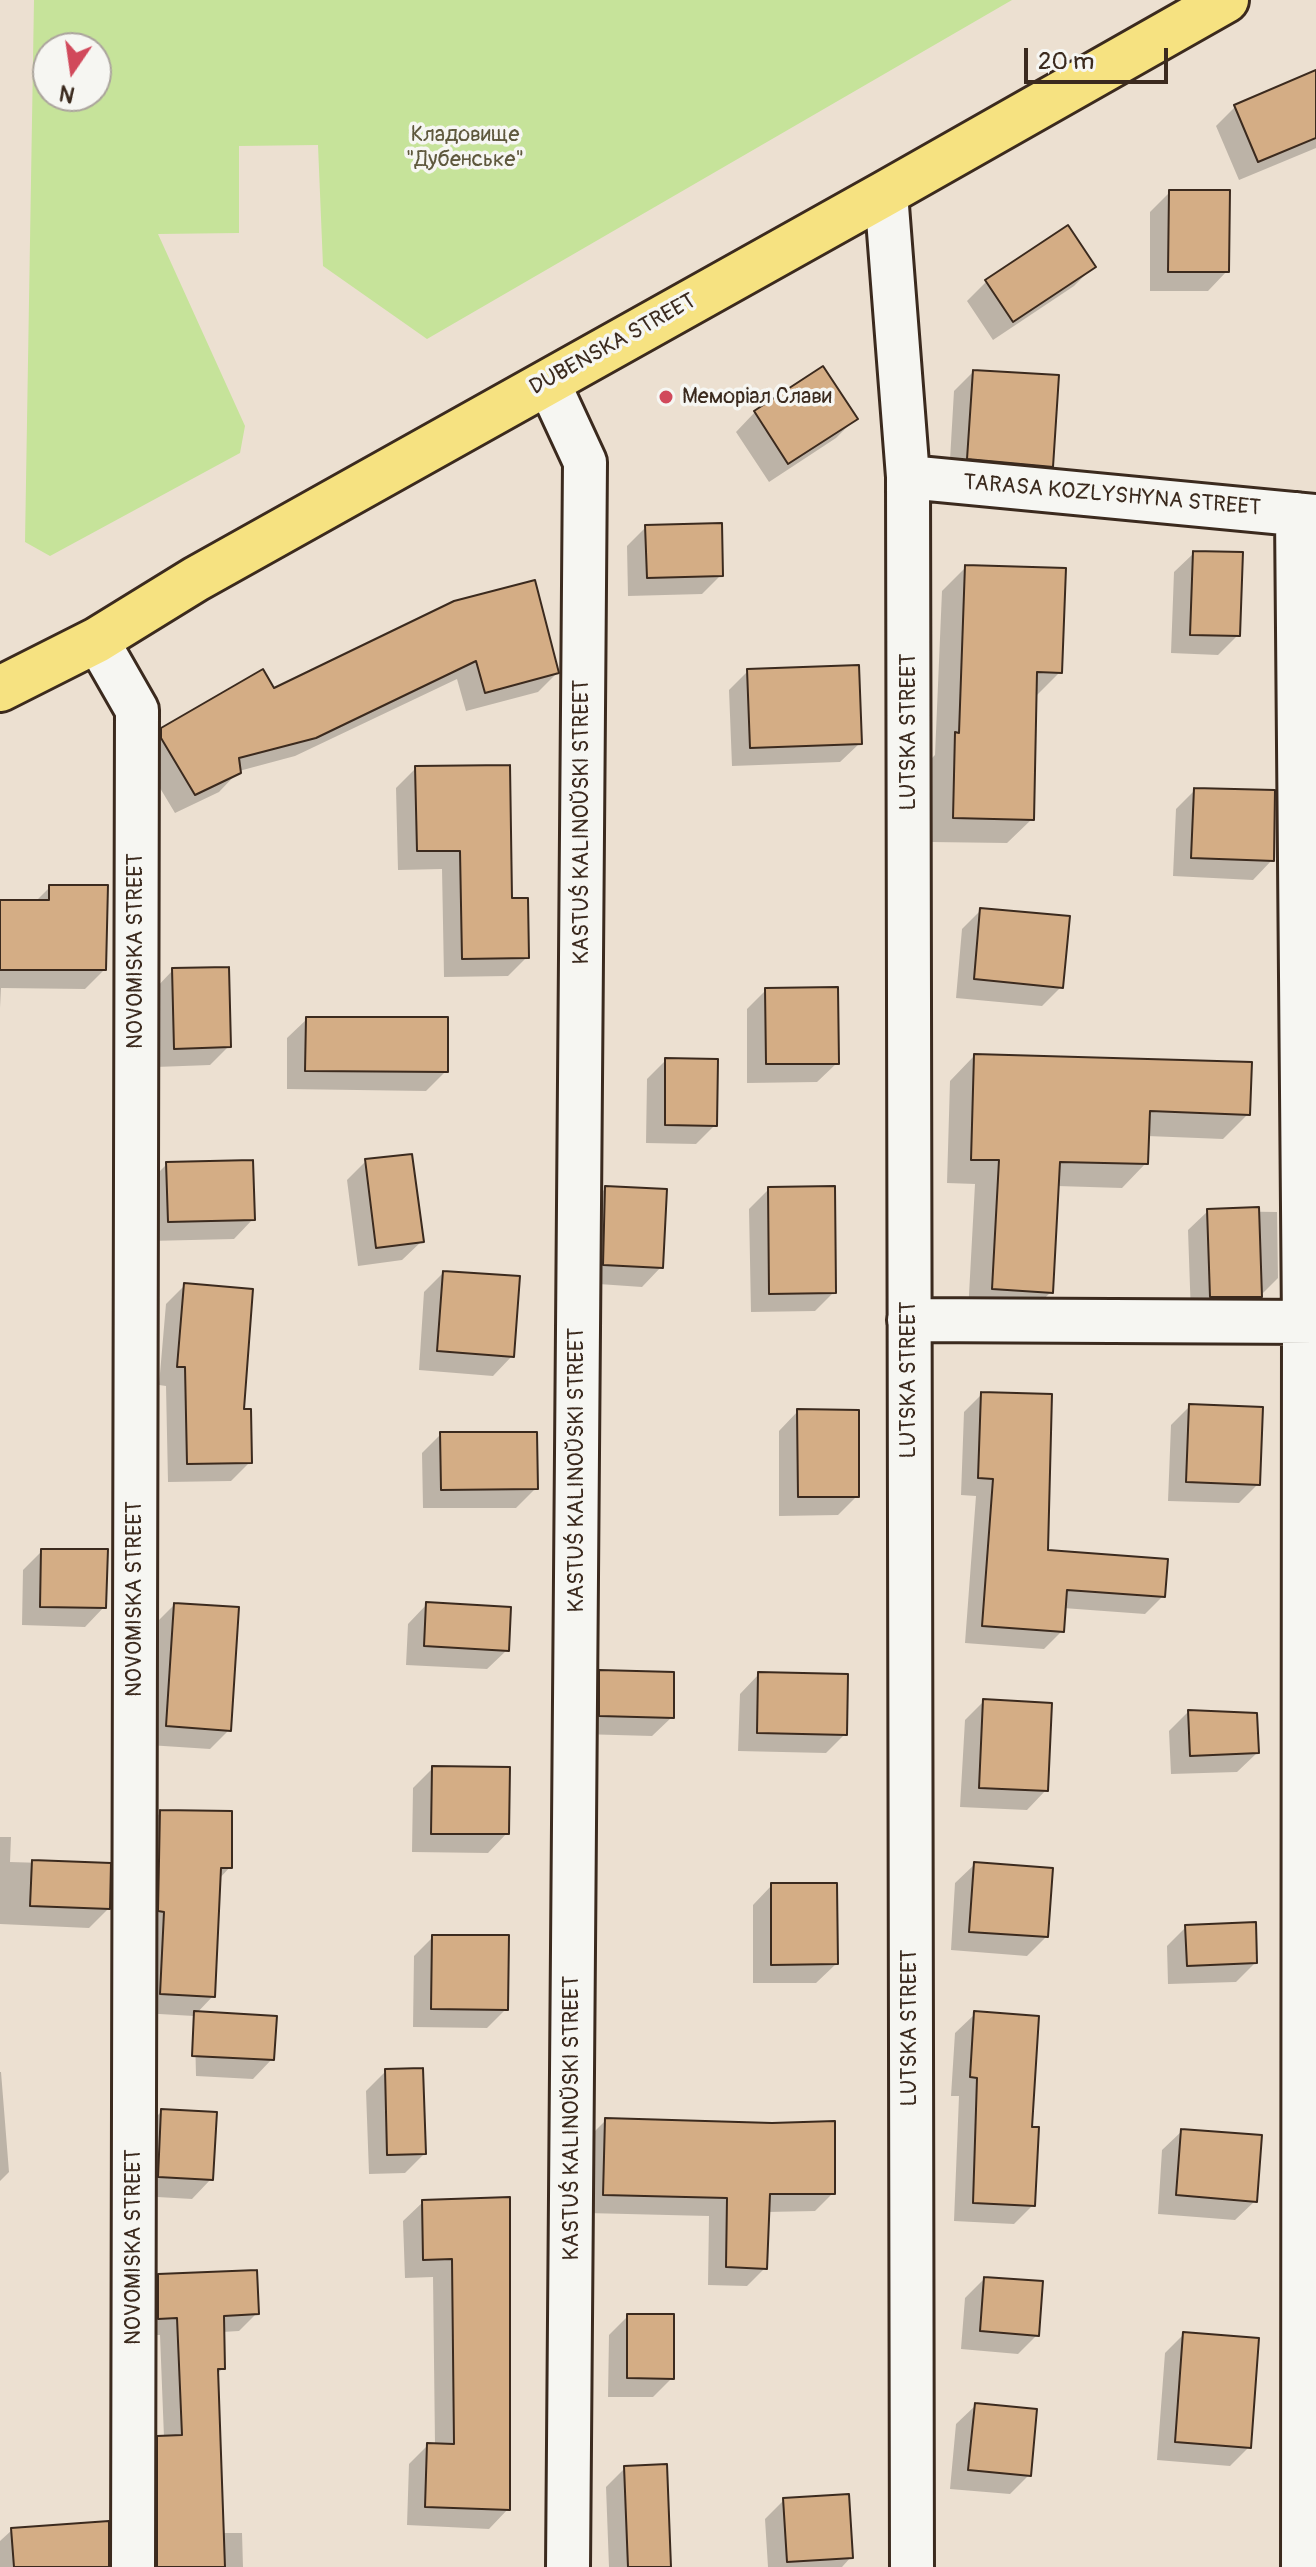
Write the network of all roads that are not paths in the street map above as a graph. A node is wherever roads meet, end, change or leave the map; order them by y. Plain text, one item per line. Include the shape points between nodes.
1 (1226, 0) edge
2 (886, 193) junction
3 (548, 382) junction
4 (908, 477) junction
5 (1306, 515) edge
6 (97, 640) junction
7 (0, 689) edge
8 (909, 1320) junction
9 (1310, 1322) edge
10 (133, 2567) edge
11 (568, 2567) edge
12 (912, 2567) edge
13 (1303, 2567) edge

1 - 2 main road, DUBENSKA STREET
2 - 3 main road, DUBENSKA STREET
2 - 4 street, LUTSKA STREET
3 - 6 main road, DUBENSKA STREET
3 - 11 street, KASTUŚ KALINOŬSKI STREET via 585,462
4 - 5 street, TARASA KOZLYSHYNA STREET
4 - 8 street, LUTSKA STREET
5 - 9 street
6 - 7 main road, DUBENSKA STREET
6 - 10 street, NOVOMISKA STREET via 137,710
8 - 9 street
8 - 12 street, LUTSKA STREET
9 - 13 street

